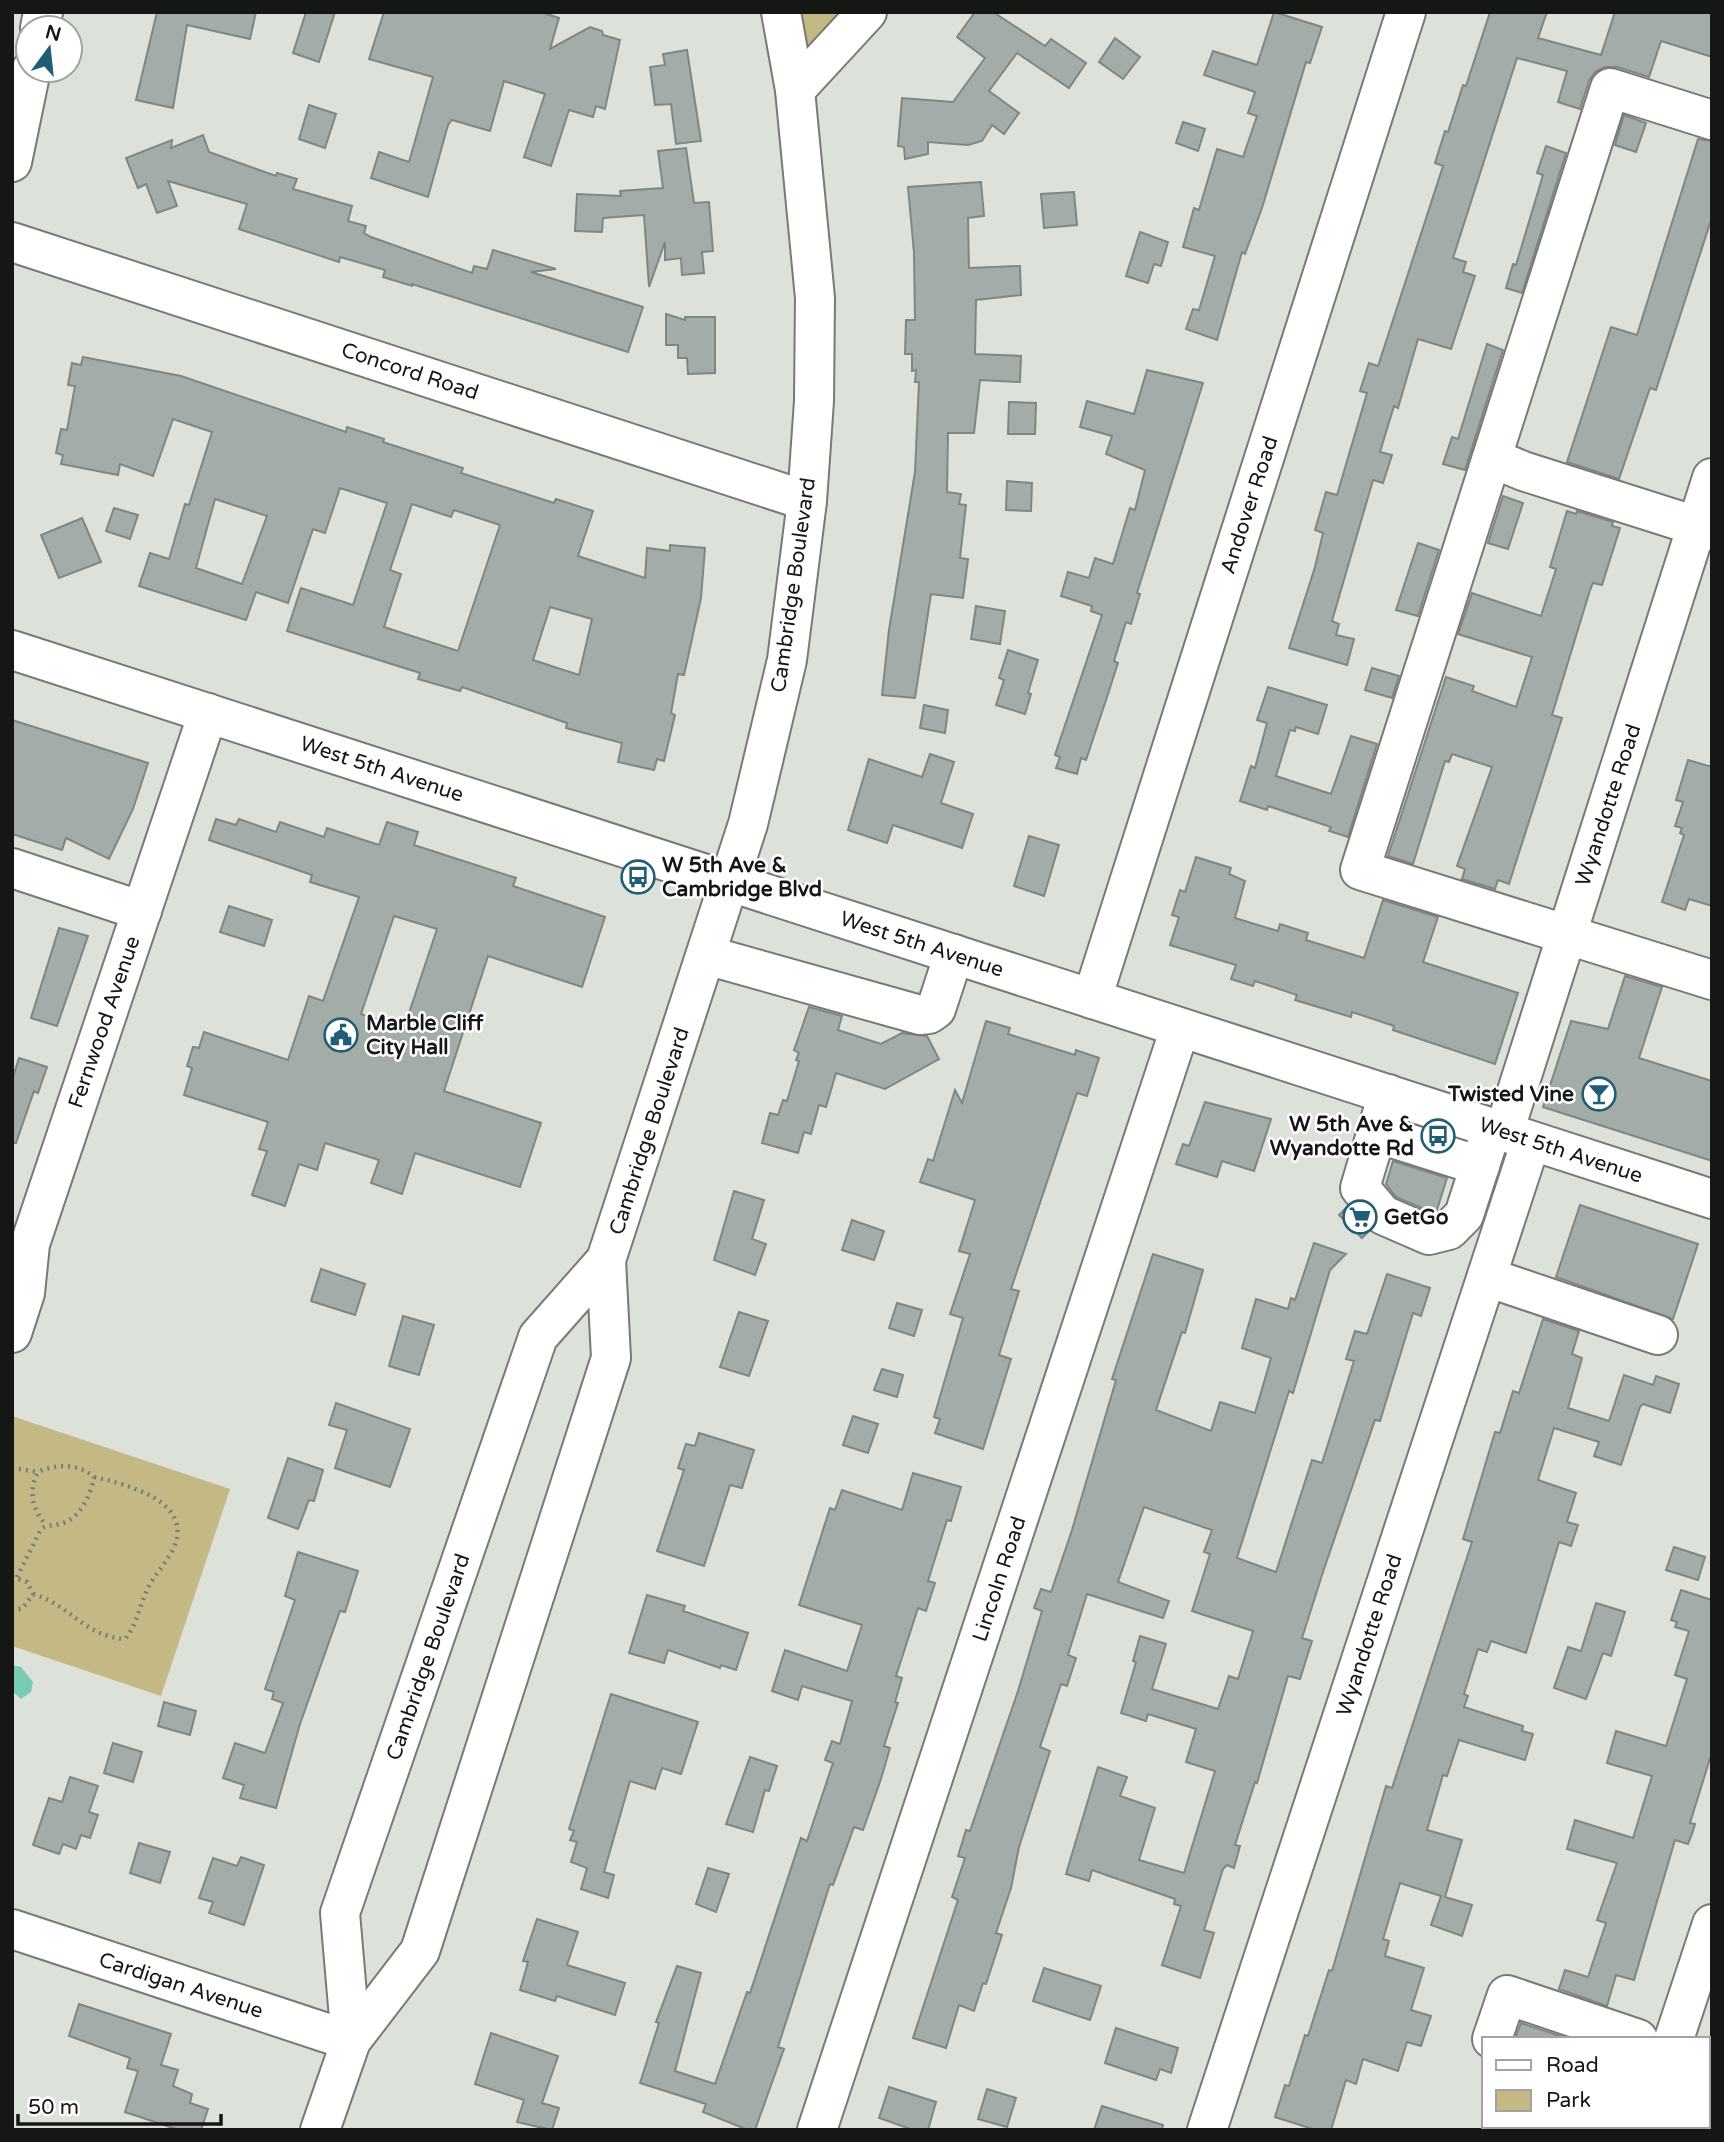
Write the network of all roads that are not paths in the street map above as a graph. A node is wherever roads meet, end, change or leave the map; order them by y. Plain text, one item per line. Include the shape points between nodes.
1 (780, 12) edge
2 (867, 12) edge
3 (1406, 12) edge
4 (28, 84) edge
5 (795, 90) junction
6 (1712, 120) edge
7 (12, 162) edge
8 (12, 242) edge
9 (1492, 458) junction
10 (1712, 478) edge
11 (807, 501) junction
12 (1704, 529) edge
13 (12, 650) edge
14 (208, 713) junction
15 (12, 868) edge
16 (730, 882) junction
17 (142, 911) junction
18 (1567, 934) junction
19 (954, 954) junction
20 (706, 956) junction
21 (1712, 979) edge
22 (1092, 999) junction
23 (1180, 1028) junction
24 (1388, 1094) junction
25 (1376, 1133) junction
26 (1509, 1133) junction
27 (1476, 1179) junction
28 (1712, 1199) edge
29 (1510, 1204) junction
30 (606, 1260) junction
31 (1487, 1277) junction
32 (12, 1333) edge
33 (1658, 1335) dead end
34 (12, 1928) edge
35 (1708, 1945) edge
36 (1493, 2037) edge
37 (1632, 2037) edge
38 (1675, 2037) edge
39 (351, 2041) junction
40 (320, 2130) edge
41 (817, 2130) edge
42 (1207, 2130) edge

1 - 5 street, Cambridge Boulevard
2 - 5 street
3 - 22 street, Andover Road
4 - 7 street
5 - 11 street, Cambridge Boulevard via 815,299
6 - 9 street via 1610,88
8 - 11 street, Concord Road
9 - 12 street
9 - 18 street via 1360,870
10 - 12 street, Wyandotte Road
11 - 16 street, Cambridge Boulevard via 787,660
12 - 18 street, Wyandotte Road
13 - 14 street, West 5th Avenue
14 - 16 street, West 5th Avenue
14 - 17 street, Fernwood Avenue
15 - 17 street
16 - 19 street, West 5th Avenue
16 - 20 street, Cambridge Boulevard
17 - 32 street, Fernwood Avenue via 30,1244 25,1293
18 - 21 street
18 - 26 street, Wyandotte Road
19 - 20 street via 936,1009 920,1015
19 - 22 street, West 5th Avenue
20 - 30 street, Cambridge Boulevard
22 - 23 street, West 5th Avenue
23 - 24 street, West 5th Avenue
23 - 41 street, Lincoln Road
24 - 25 street
24 - 26 street, West 5th Avenue
25 - 27 street
25 - 27 street via 1360,1188 1383,1215 1429,1234 1450,1230 1464,1215
26 - 27 street
26 - 28 street, West 5th Avenue
26 - 29 street, Wyandotte Road
27 - 29 street
29 - 31 street, Wyandotte Road
30 - 39 street, Cambridge Boulevard via 611,1358 425,1938 420,1951
30 - 39 street, Cambridge Boulevard via 538,1337 340,1913
31 - 33 street
31 - 42 street, Wyandotte Road
34 - 39 street, Cardigan Avenue
35 - 38 street
36 - 37 street via 1507,1995
39 - 40 street, Cambridge Boulevard

